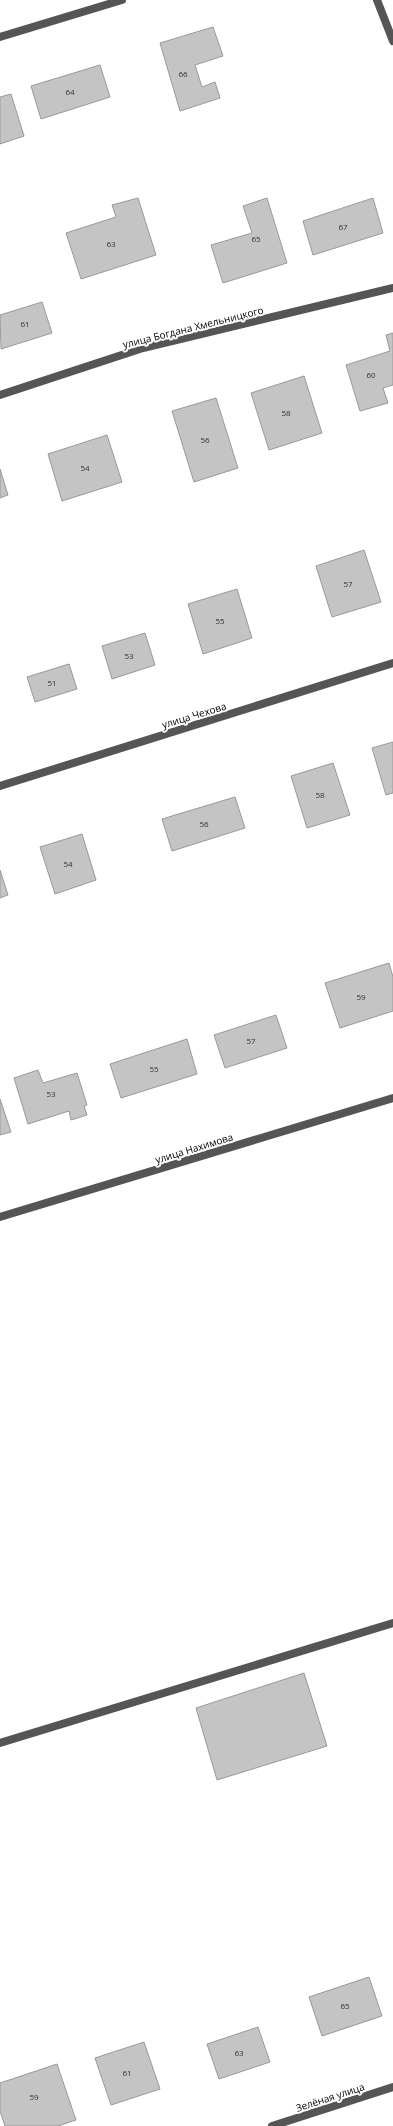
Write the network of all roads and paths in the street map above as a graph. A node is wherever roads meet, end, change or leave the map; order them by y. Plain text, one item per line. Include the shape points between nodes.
1 (122, 0) edge
2 (377, 0) edge
3 (0, 36) edge
4 (393, 41) edge
5 (393, 288) edge
6 (0, 395) edge
7 (393, 663) edge
8 (0, 786) edge
9 (393, 1098) edge
10 (0, 1217) edge
11 (393, 1623) edge
12 (0, 1744) edge
13 (393, 2086) edge
14 (272, 2126) edge

1 - 3 street
2 - 4 street
5 - 6 street, улица Богдана Хмельницкого via 143,348
7 - 8 street, улица Чехова
9 - 10 street, улица Нахимова
11 - 12 street
13 - 14 street, Зелёная улица

